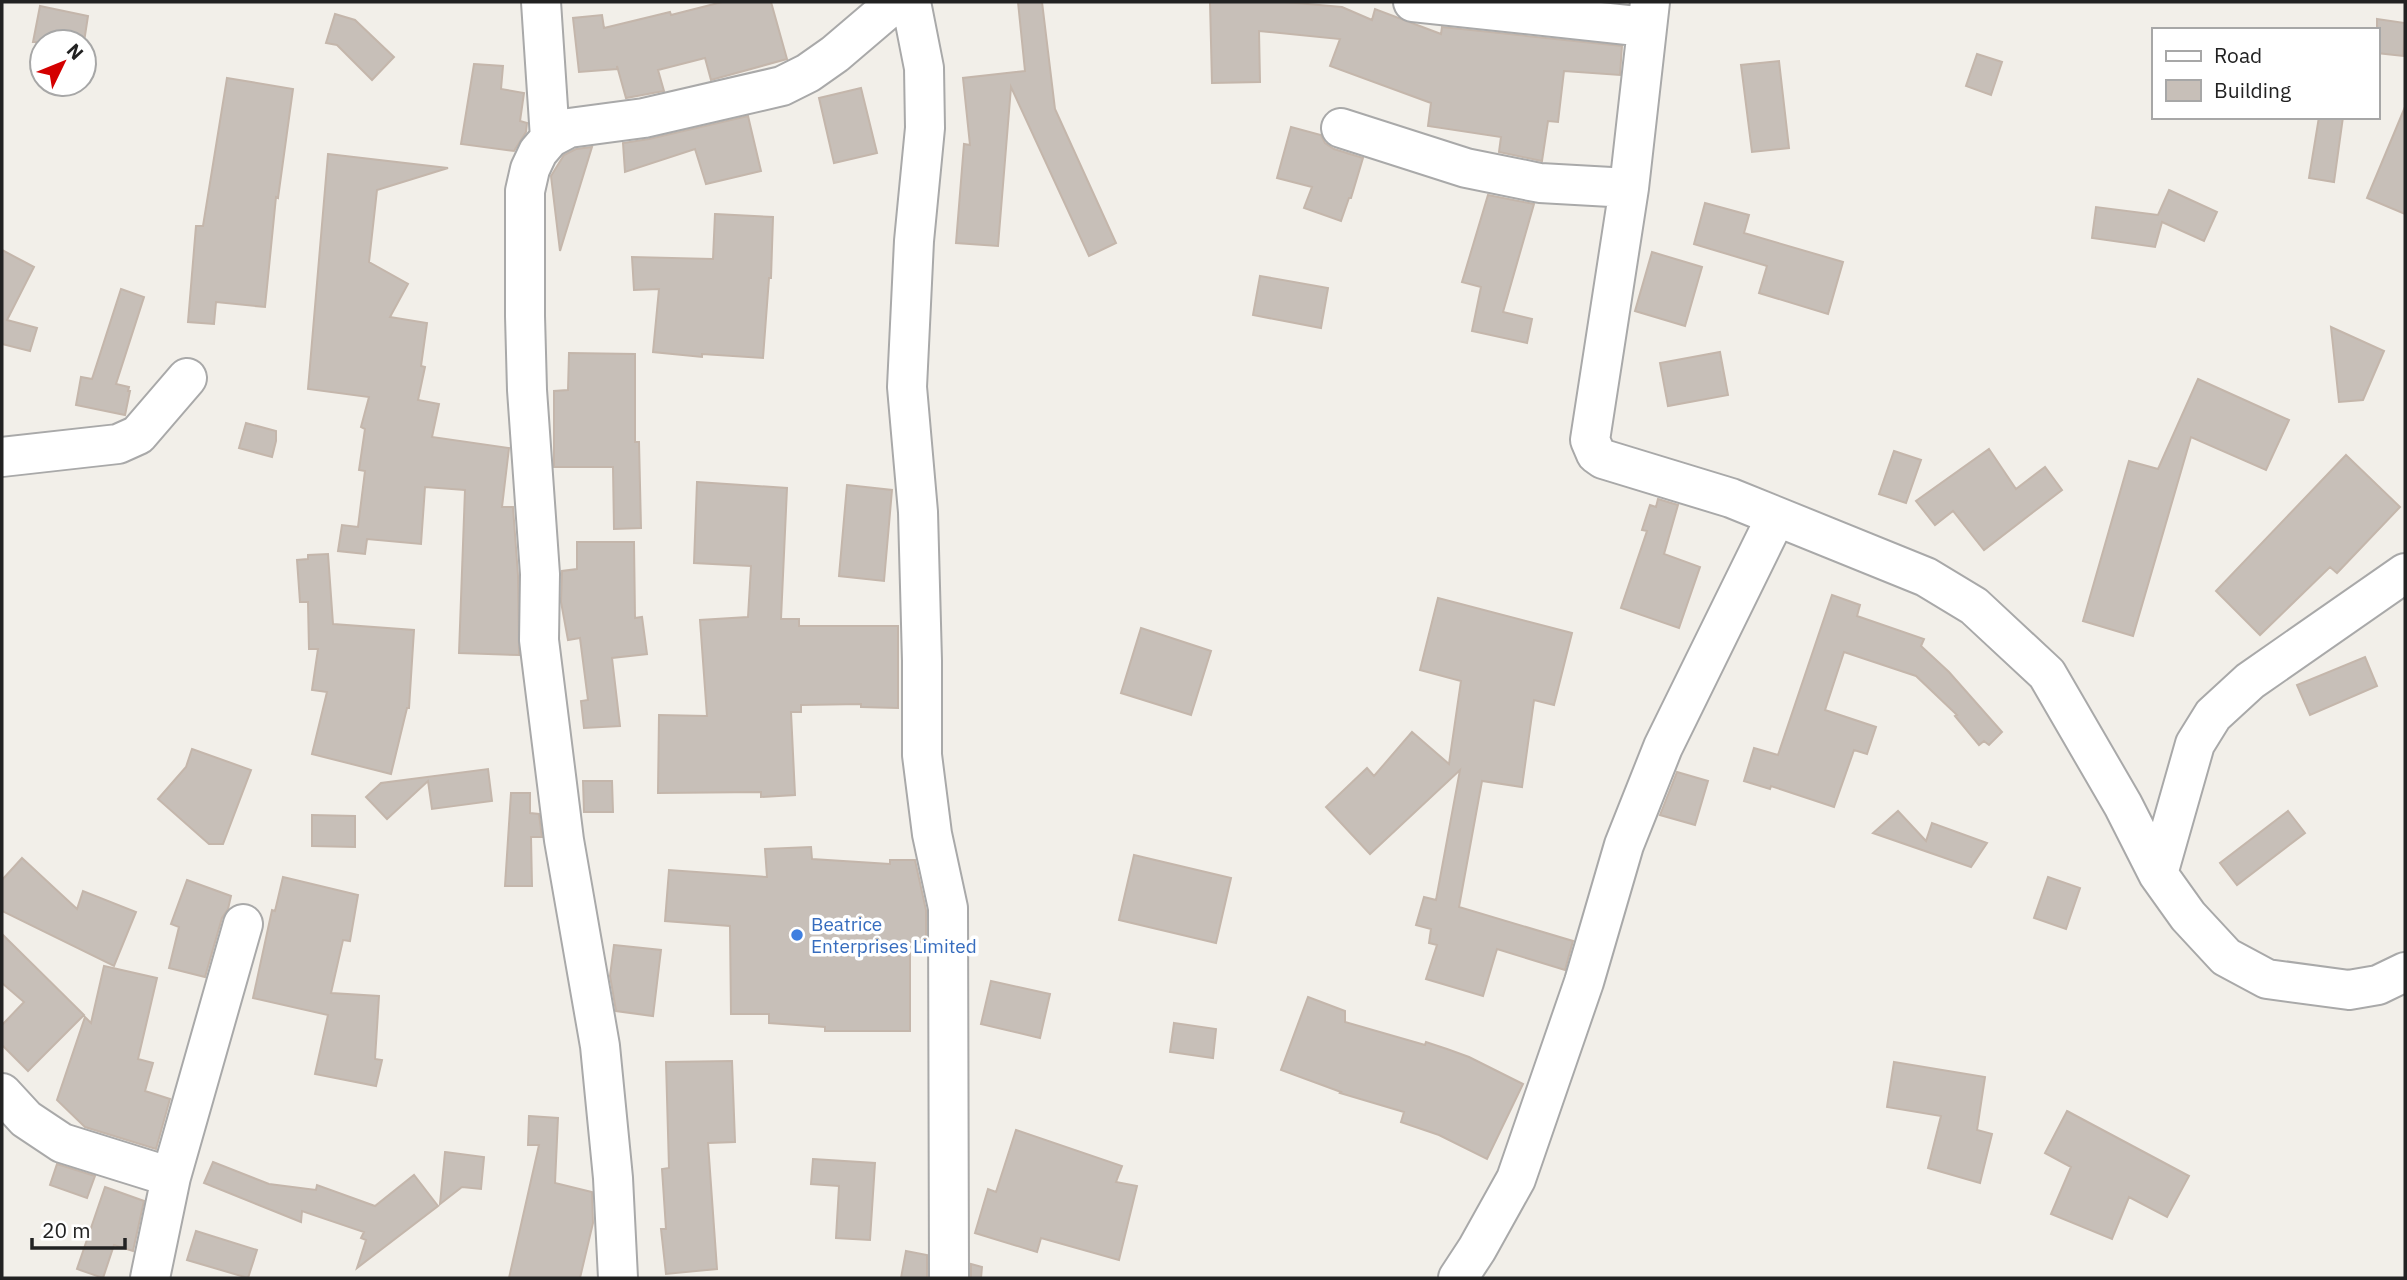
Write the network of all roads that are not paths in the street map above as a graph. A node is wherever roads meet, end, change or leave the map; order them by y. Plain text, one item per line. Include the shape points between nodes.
1 (541, 2) edge
2 (896, 2) edge
3 (911, 2) edge
4 (1413, 2) edge
5 (1648, 14) edge
6 (1341, 128) dead end
7 (550, 138) junction
8 (1629, 188) junction
9 (187, 378) dead end
10 (2, 457) edge
11 (1776, 517) junction
12 (2405, 573) edge
13 (2158, 874) junction
14 (243, 924) dead end
15 (2405, 972) edge
16 (2, 1093) edge
17 (171, 1177) junction
18 (150, 1278) edge
19 (618, 1278) edge
20 (949, 1278) edge
21 (1458, 1278) edge

1 - 7 street
2 - 7 street via 835,54 782,86 644,118 569,128
3 - 20 street via 923,68 925,128 906,387 918,512 922,755 948,908
4 - 5 street
5 - 8 street
6 - 8 street via 1466,168 1540,183
7 - 19 street via 534,160 525,191 527,390 540,574 539,640 564,840 600,1046 614,1178
8 - 11 street via 1590,440 1593,447 1603,459 1731,498
9 - 10 street via 138,435 118,444
11 - 13 street via 1926,578 1974,606 2047,674
11 - 21 street via 1662,747 1625,845 1584,982 1516,1179
12 - 13 street via 2250,681 2213,715 2195,744
13 - 15 street via 2226,957 2267,979 2349,990 2378,985
14 - 17 street
16 - 17 street via 26,1119 62,1143
17 - 18 street

